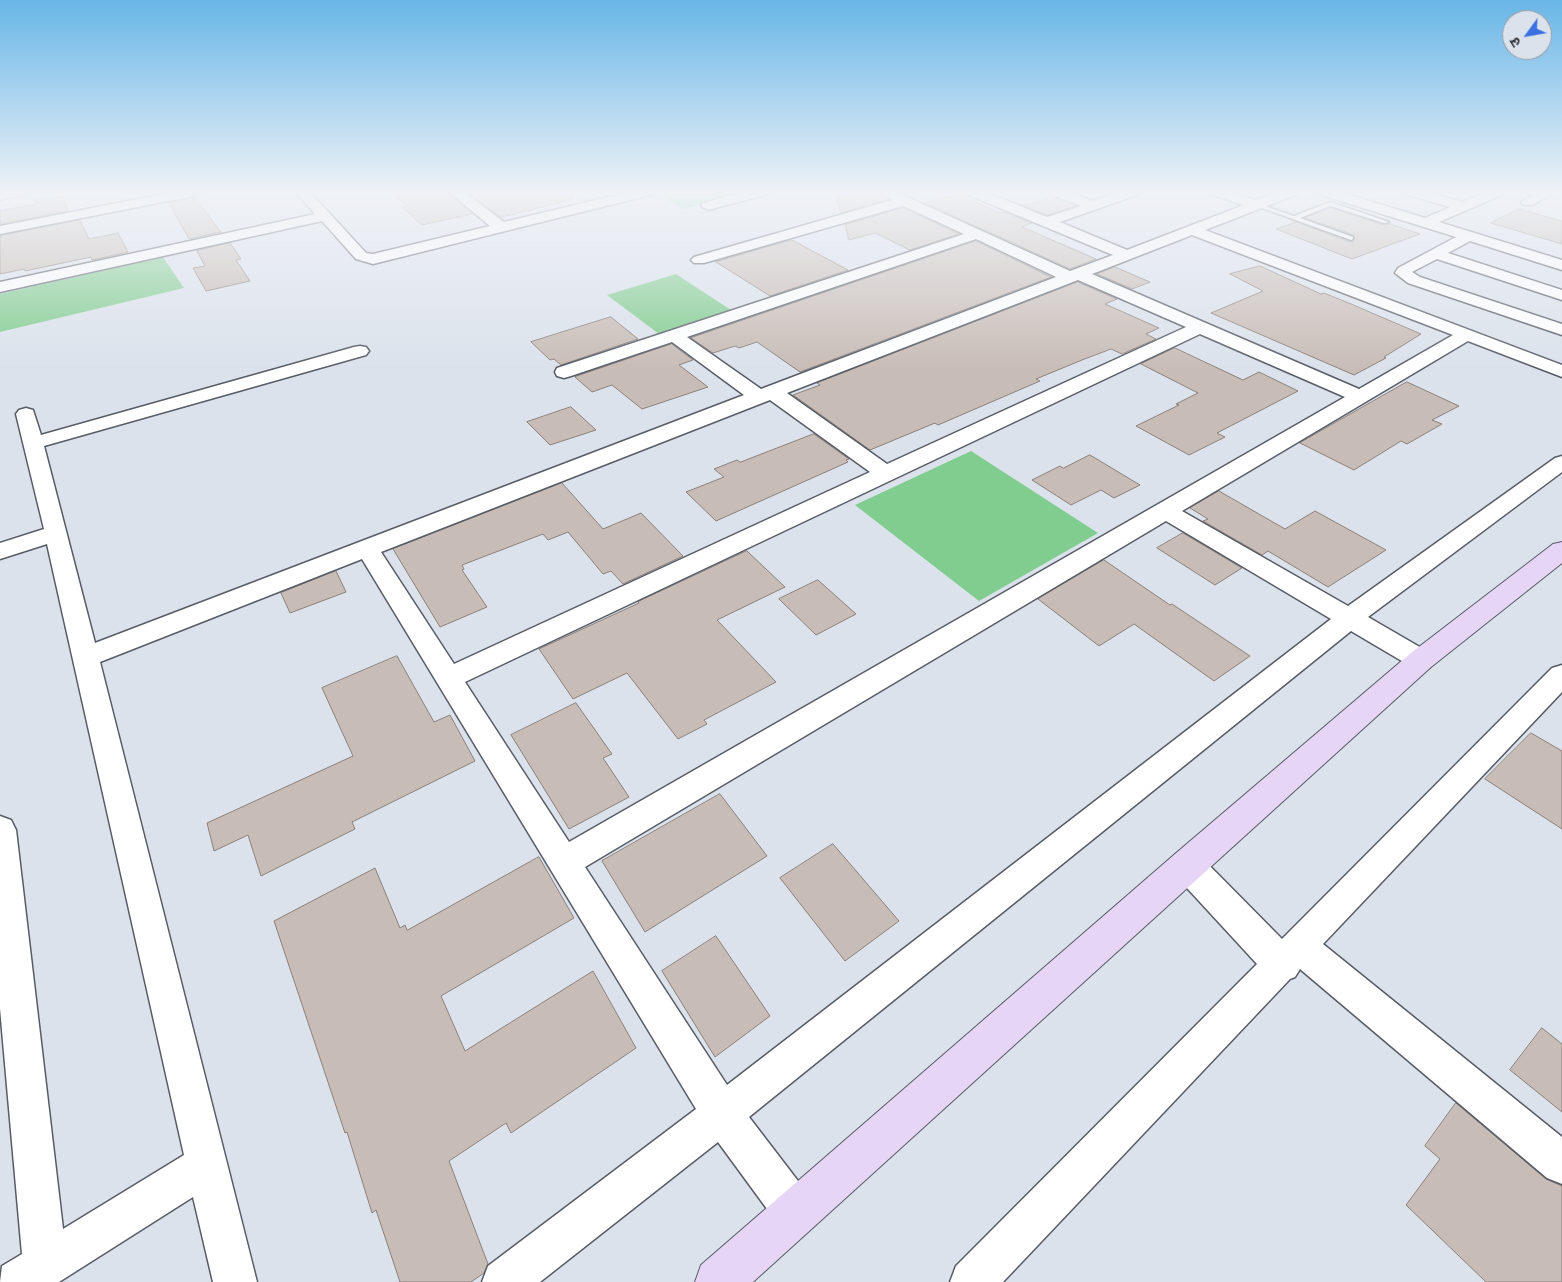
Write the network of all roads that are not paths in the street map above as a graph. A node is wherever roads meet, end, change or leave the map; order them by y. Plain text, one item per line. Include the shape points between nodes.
1 (166, 251) edge
2 (356, 251) edge
3 (407, 251) edge
4 (732, 251) edge
5 (927, 251) edge
6 (1017, 251) edge
7 (1117, 251) edge
8 (1138, 251) edge
9 (1246, 251) edge
10 (1442, 251) edge
11 (1517, 251) edge
12 (1436, 254) junction
13 (1127, 255) junction
14 (700, 260) dead end
15 (1562, 265) edge
16 (1074, 275) junction
17 (0, 287) edge
18 (1562, 295) edge
19 (1200, 327) junction
20 (1562, 330) edge
21 (674, 335) junction
22 (1466, 335) junction
23 (360, 351) dead end
24 (1562, 351) edge
25 (1543, 364) junction
26 (1562, 371) edge
27 (564, 372) dead end
28 (765, 394) junction
29 (1360, 397) junction
30 (26, 414) dead end
31 (34, 443) junction
32 (1562, 462) edge
33 (886, 474) junction
34 (1165, 510) junction
35 (56, 533) junction
36 (367, 548) junction
37 (1562, 550) edge
38 (0, 552) edge
39 (1350, 618) junction
40 (85, 657) junction
41 (1421, 660) junction
42 (1562, 675) edge
43 (448, 678) junction
44 (0, 830) edge
45 (564, 862) junction
46 (1187, 865) junction
47 (1291, 956) junction
48 (722, 1114) junction
49 (1562, 1163) edge
50 (206, 1164) junction
51 (796, 1212) junction
52 (31, 1274) edge
53 (235, 1282) edge
54 (504, 1282) edge
55 (718, 1282) edge
56 (972, 1282) edge

1 - 17 street
2 - 3 street via 361,256 373,259
4 - 14 street
5 - 21 street
6 - 16 street
7 - 13 street
8 - 13 street
9 - 22 street
10 - 12 street
11 - 15 street
12 - 18 street
12 - 20 street via 1403,273 1414,280
13 - 16 street
16 - 19 street
16 - 28 street
19 - 29 street
19 - 33 street
21 - 27 street
21 - 28 street
22 - 25 street
22 - 29 street
23 - 31 street
24 - 25 street
25 - 26 street
28 - 33 street
28 - 36 street
29 - 34 street
30 - 31 street
31 - 35 street
32 - 39 street
33 - 43 street
34 - 39 street
34 - 45 street
35 - 38 street
35 - 40 street
36 - 40 street
36 - 43 street
37 - 41 street
39 - 41 street
39 - 48 street
40 - 50 street
41 - 46 street
42 - 47 street
43 - 45 street
44 - 52 street
45 - 48 street
46 - 47 street
46 - 51 street
47 - 49 street
47 - 56 street
48 - 51 street
48 - 54 street
50 - 52 street
50 - 53 street
51 - 55 street

